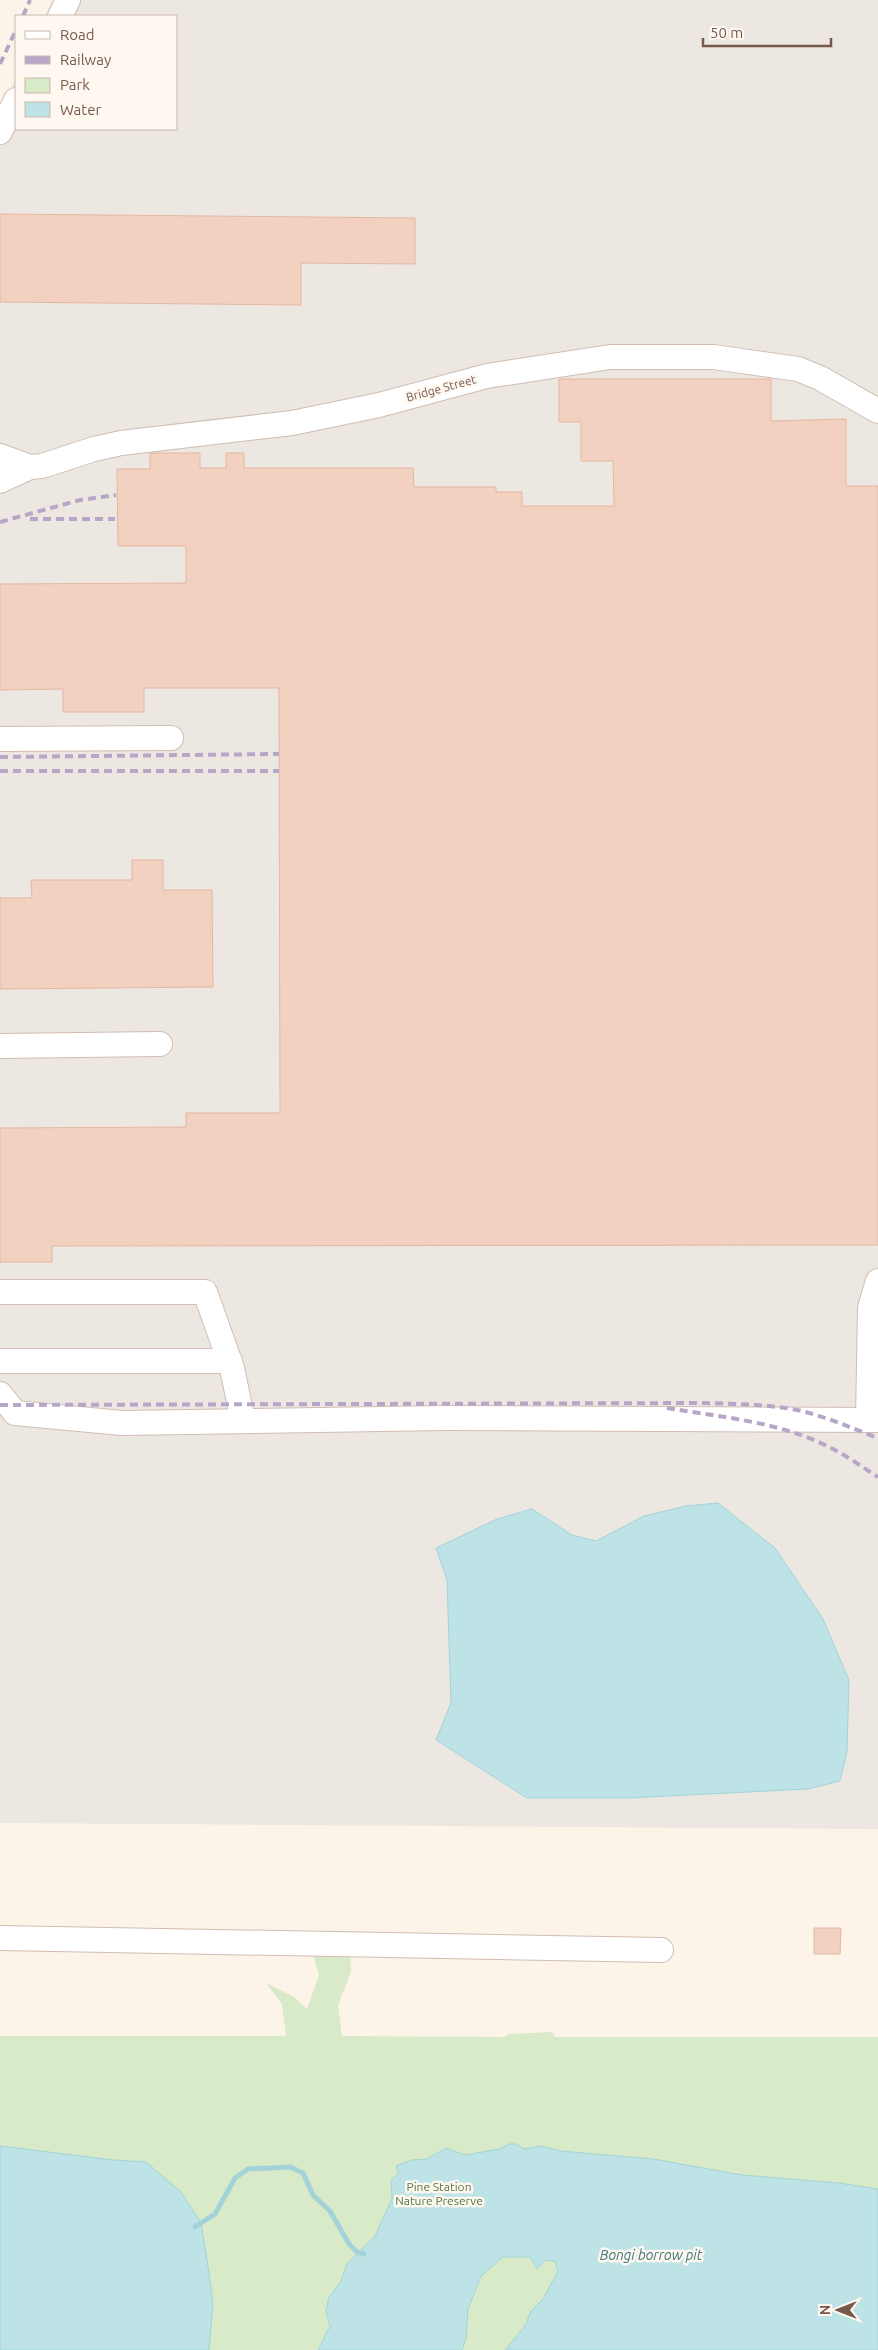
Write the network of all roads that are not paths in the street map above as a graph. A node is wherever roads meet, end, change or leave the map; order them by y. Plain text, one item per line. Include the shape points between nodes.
1 (68, 0) edge
2 (60, 15) edge
3 (15, 102) edge
4 (0, 132) edge
5 (878, 411) edge
6 (0, 456) edge
7 (30, 467) junction
8 (0, 481) edge
9 (171, 738) dead end
10 (0, 739) edge
11 (160, 1044) dead end
12 (0, 1046) edge
13 (878, 1281) edge
14 (0, 1292) edge
15 (0, 1361) edge
16 (230, 1362) junction
17 (0, 1394) edge
18 (873, 1420) edge
19 (243, 1421) junction
20 (0, 1938) edge
21 (660, 1950) dead end

1 - 2 lane
3 - 4 lane
5 - 7 lane, Bridge Street via 798,369 713,356 610,357 487,376 379,405 292,423 121,442
6 - 7 lane
7 - 8 lane, Bridge Street
9 - 10 lane
11 - 12 lane
13 - 18 lane via 870,1308
14 - 16 lane via 205,1292
15 - 16 lane
16 - 19 lane
17 - 19 lane via 15,1413 122,1422
18 - 19 lane via 446,1418
20 - 21 lane

